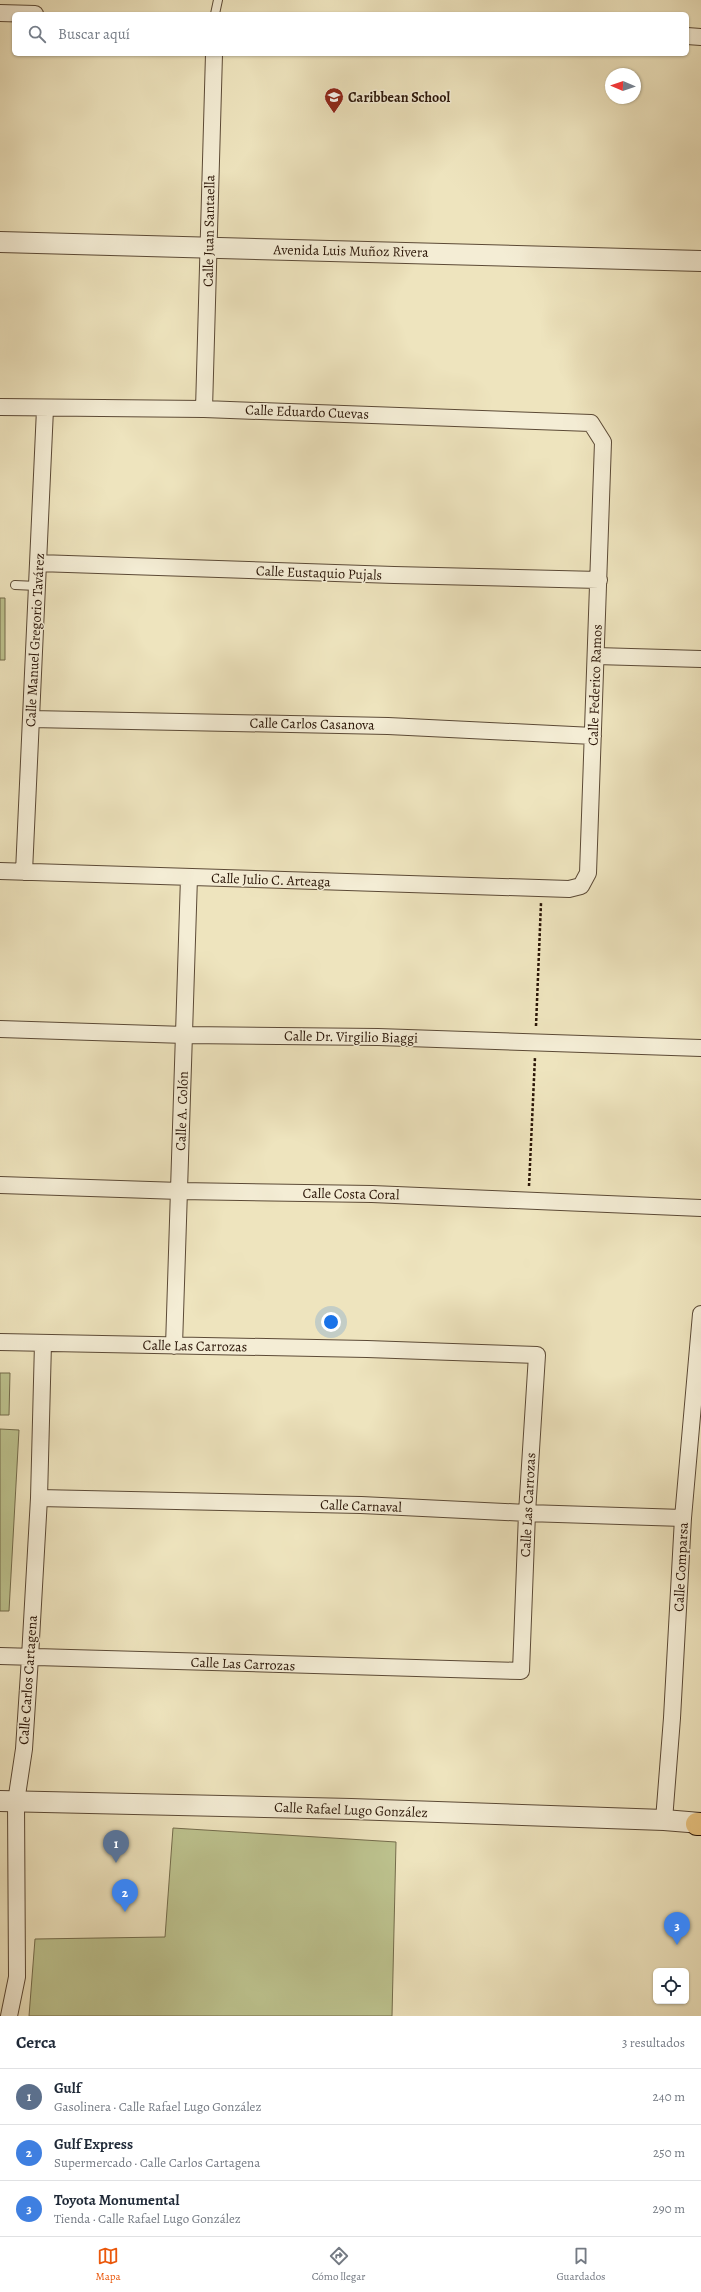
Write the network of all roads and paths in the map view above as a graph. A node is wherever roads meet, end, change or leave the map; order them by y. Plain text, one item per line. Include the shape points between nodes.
1 (218, 0) edge
2 (215, 12) edge
3 (0, 13) edge
4 (12, 13) edge
5 (689, 36) edge
6 (701, 37) edge
7 (214, 56) edge
8 (0, 242) edge
9 (208, 248) junction
10 (701, 261) edge
11 (0, 407) edge
12 (45, 409) junction
13 (204, 409) junction
14 (603, 442) joint
15 (38, 563) junction
16 (599, 580) junction
17 (16, 585) dead end
18 (37, 586) junction
19 (596, 656) junction
20 (701, 659) edge
21 (31, 719) junction
22 (593, 736) junction
23 (0, 871) edge
24 (24, 872) junction
25 (189, 877) junction
26 (541, 888) joint
27 (0, 1029) edge
28 (185, 1035) junction
29 (701, 1048) edge
30 (0, 1185) edge
31 (180, 1192) junction
32 (701, 1208) edge
33 (701, 1314) edge
34 (0, 1342) edge
35 (43, 1343) junction
36 (174, 1346) junction
37 (39, 1498) junction
38 (527, 1514) junction
39 (683, 1518) junction
40 (0, 1656) edge
41 (30, 1657) junction
42 (8, 1801) edge
43 (664, 1820) junction
44 (700, 1824) edge
45 (9, 2016) edge

1 - 2 lane
3 - 4 street
5 - 6 street
7 - 9 street, Calle Juan Santaella
8 - 9 street, Avenida Luis Muñoz Rivera
9 - 10 street, Avenida Luis Muñoz Rivera
9 - 13 street, Calle Juan Santaella
11 - 12 street, Calle Eduardo Cuevas
12 - 13 street, Calle Eduardo Cuevas
12 - 15 street, Calle Manuel Gregorio Tavárez
13 - 14 street, Calle Eduardo Cuevas via 591,423
14 - 16 street, Calle Federico Ramos
15 - 16 street, Calle Eustaquio Pujals
15 - 18 street, Calle Manuel Gregorio Tavárez
16 - 19 street, Calle Federico Ramos
17 - 18 lane
18 - 21 street, Calle Manuel Gregorio Tavárez
19 - 20 street
19 - 22 street, Calle Federico Ramos
21 - 22 street, Calle Carlos Casanova via 388,726
21 - 24 street, Calle Manuel Gregorio Tavárez
22 - 26 street, Calle Federico Ramos via 587,878 581,886 574,889
23 - 24 street, Calle Julio C. Arteaga
24 - 25 street, Calle Julio C. Arteaga
25 - 26 street, Calle Julio C. Arteaga
25 - 28 street, Calle A. Colón
27 - 28 street, Calle Dr. Virgilio Biaggi
28 - 29 street, Calle Dr. Virgilio Biaggi via 378,1037
28 - 31 street, Calle A. Colón
30 - 31 street, Calle Costa Coral
31 - 32 street, Calle Costa Coral via 372,1194
31 - 36 street, Calle A. Colón
33 - 39 street, Calle Comparsa
34 - 35 street, Calle Las Carrozas
35 - 36 street, Calle Las Carrozas
35 - 37 street, Calle Carlos Cartagena
36 - 38 street, Calle Las Carrozas via 537,1356
37 - 38 street, Calle Carnaval via 361,1505
37 - 41 street, Calle Carlos Cartagena
38 - 39 street, Calle Carnaval
38 - 41 street, Calle Las Carrozas via 521,1671
39 - 43 street, Calle Comparsa
40 - 41 street, Calle Las Carrozas
41 - 42 street, Calle Carlos Cartagena via 24,1749
42 - 43 street, Calle Rafael Lugo González via 358,1809
42 - 45 street, Calle Carlos Cartagena via 17,1977
43 - 44 street, Calle Rafael Lugo González

